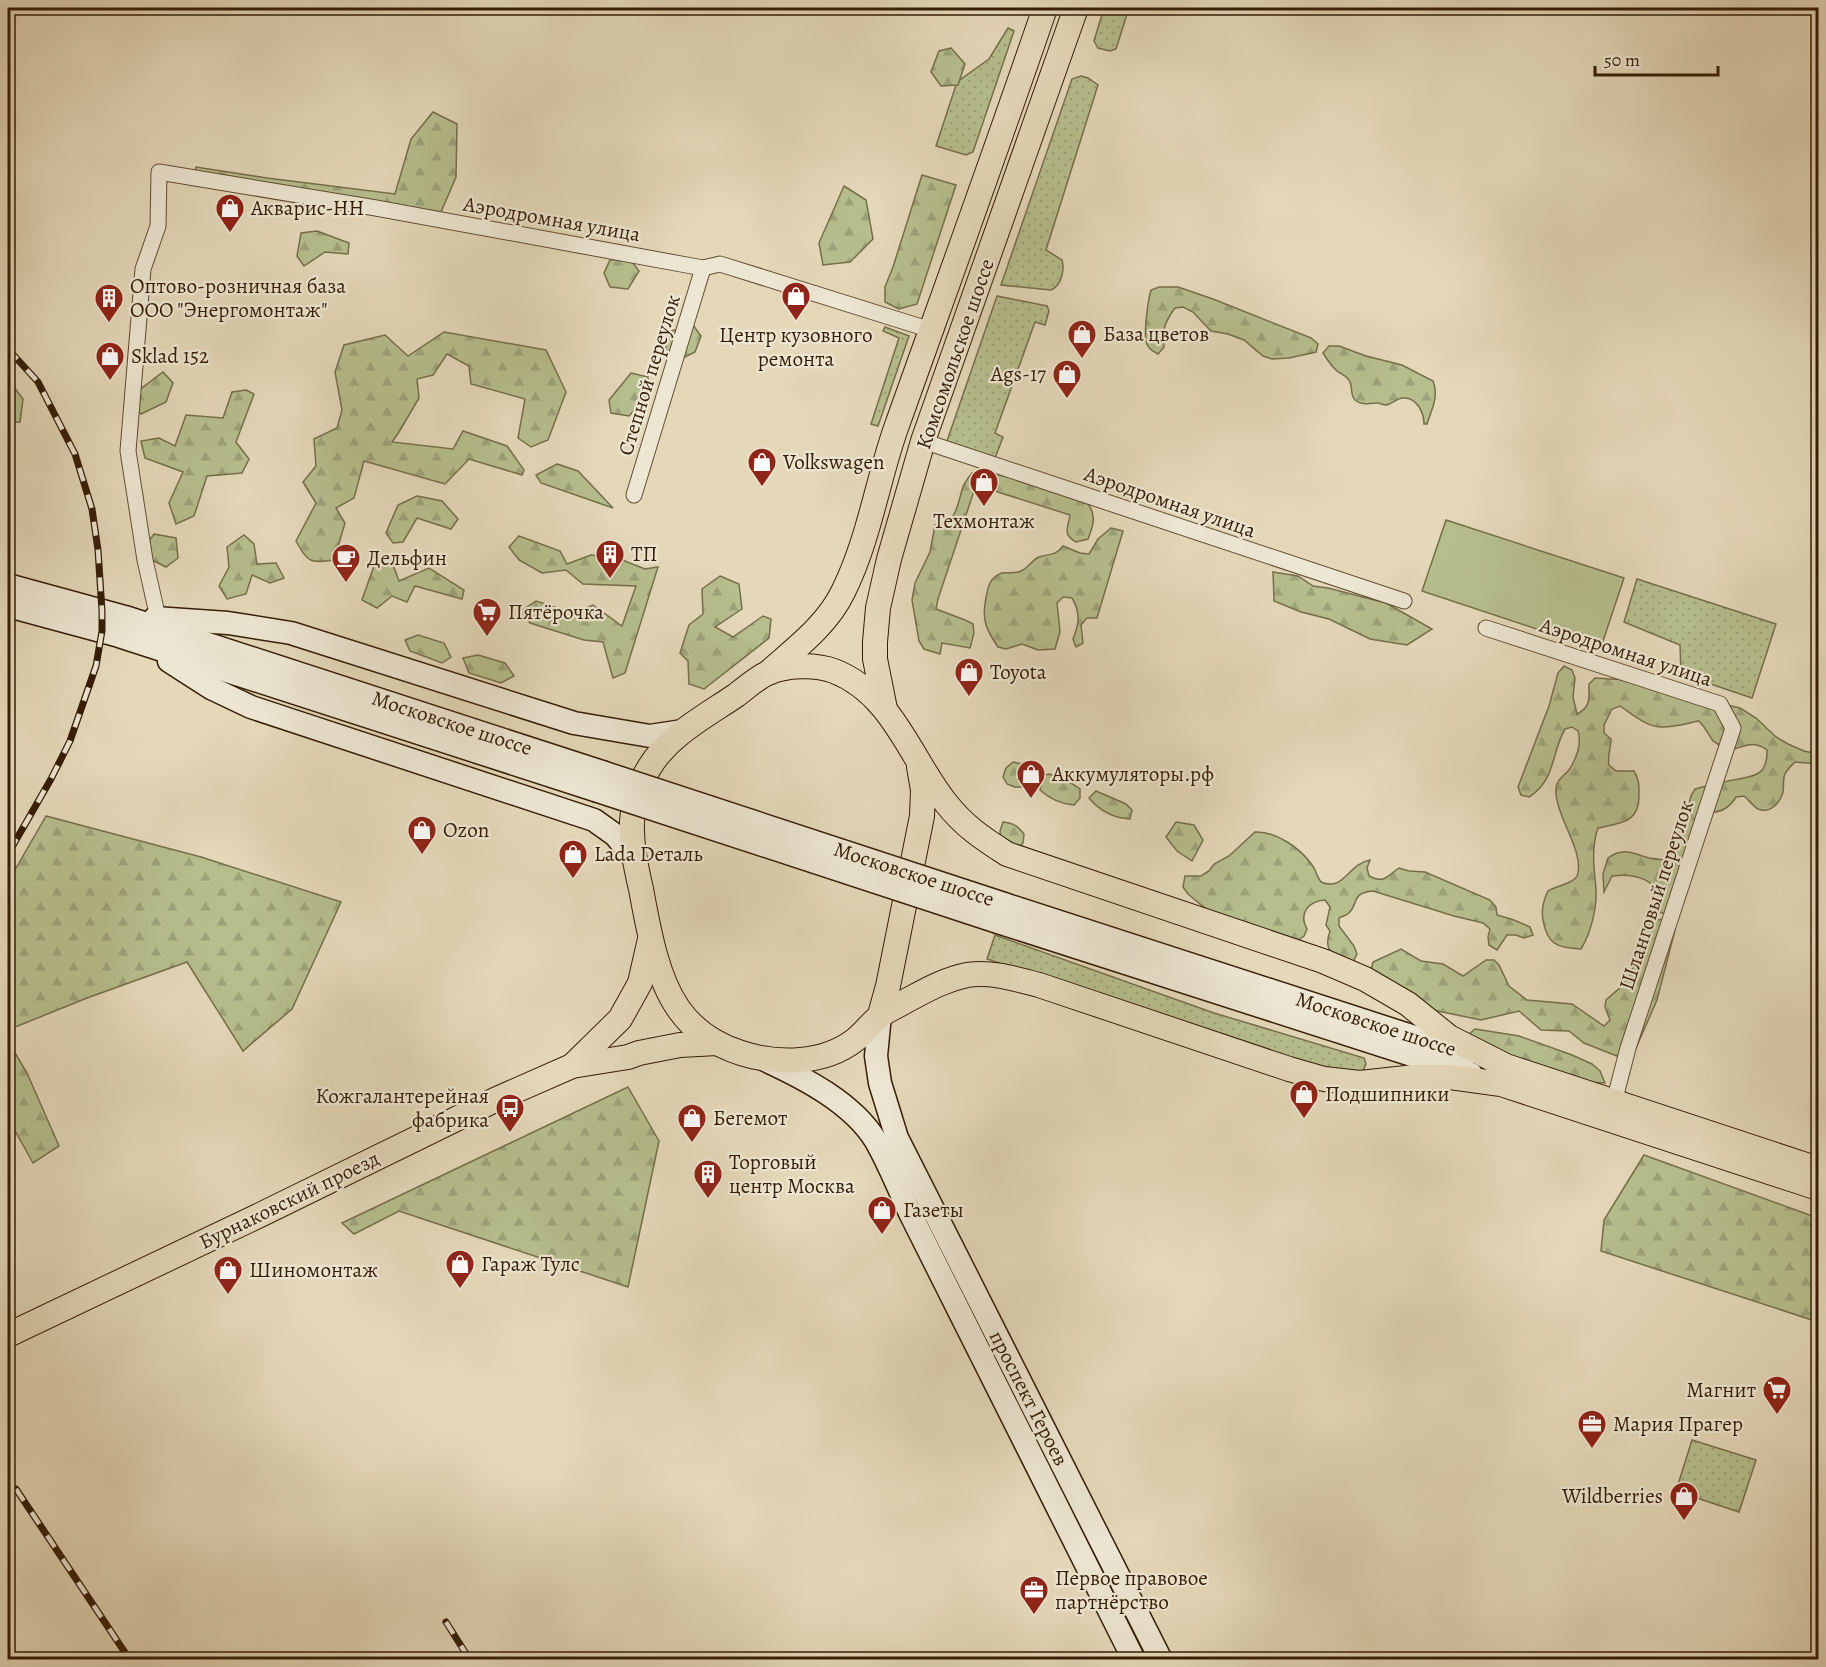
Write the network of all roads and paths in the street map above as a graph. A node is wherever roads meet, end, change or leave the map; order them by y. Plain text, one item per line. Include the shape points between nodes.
1 (1045, 8) edge
2 (1076, 8) edge
3 (703, 268) junction
4 (931, 330) junction
5 (923, 441) junction
6 (634, 495) dead end
7 (8, 585) edge
8 (1404, 601) dead end
9 (8, 606) edge
10 (158, 618) junction
11 (122, 627) junction
12 (1486, 628) dead end
13 (767, 673) junction
14 (1720, 704) joint
15 (885, 709) junction
16 (683, 731) junction
17 (918, 761) junction
18 (634, 858) junction
19 (650, 938) junction
20 (880, 1015) junction
21 (717, 1043) junction
22 (764, 1059) junction
23 (572, 1066) junction
24 (1503, 1075) junction
25 (1614, 1102) junction
26 (1818, 1169) edge
27 (1818, 1188) edge
28 (8, 1335) edge
29 (1134, 1659) edge
30 (1161, 1659) edge

1 - 4 main road, Комсомольское шоссе
2 - 5 main road, Комсомольское шоссе
3 - 4 street, Аэродромная улица via 720,264
3 - 6 street, Степной переулок
3 - 10 street, Аэродромная улица via 159,172 158,226 143,269 128,451
4 - 13 main road, Комсомольское шоссе via 891,440 861,548 842,594 809,637
5 - 8 street, Аэродромная улица
5 - 15 main road, Комсомольское шоссе via 878,608 875,658
7 - 11 main road, Московское шоссе
9 - 11 main road, Московское шоссе
10 - 11 main road
10 - 16 main road via 291,633 586,726 650,736
11 - 18 main road via 211,688 251,707 594,820 615,835
11 - 24 main road, Московское шоссе, bridge
12 - 14 street, Аэродромная улица
13 - 15 main road via 802,666 833,671 861,686
13 - 16 main road, Комсомольское шоссе
14 - 25 street, Шланговый переулок via 1733,728 1628,1048
15 - 17 main road
16 - 18 main road, Комсомольское шоссе via 663,748 637,794 632,819
17 - 20 main road via 922,816
17 - 24 main road via 945,803 971,831 1007,854 1323,961 1365,979 1408,1004
18 - 19 main road, Комсомольское шоссе
19 - 21 main road, Комсомольское шоссе via 666,988 678,1008 693,1026
19 - 23 main road via 640,983 620,1019
20 - 22 main road via 855,1040 833,1053 805,1061
20 - 24 main road via 941,982 969,975 1002,975 1324,1079 1360,1083
20 - 30 main road, проспект Героев via 876,1056 897,1138
21 - 22 main road
21 - 23 main road via 680,1045
22 - 29 main road, проспект Героев via 805,1079 855,1114 875,1139
23 - 28 main road, Бурнаковский проезд
24 - 25 main road, Московское шоссе
24 - 27 main road, Московское шоссе
25 - 26 main road, Московское шоссе

